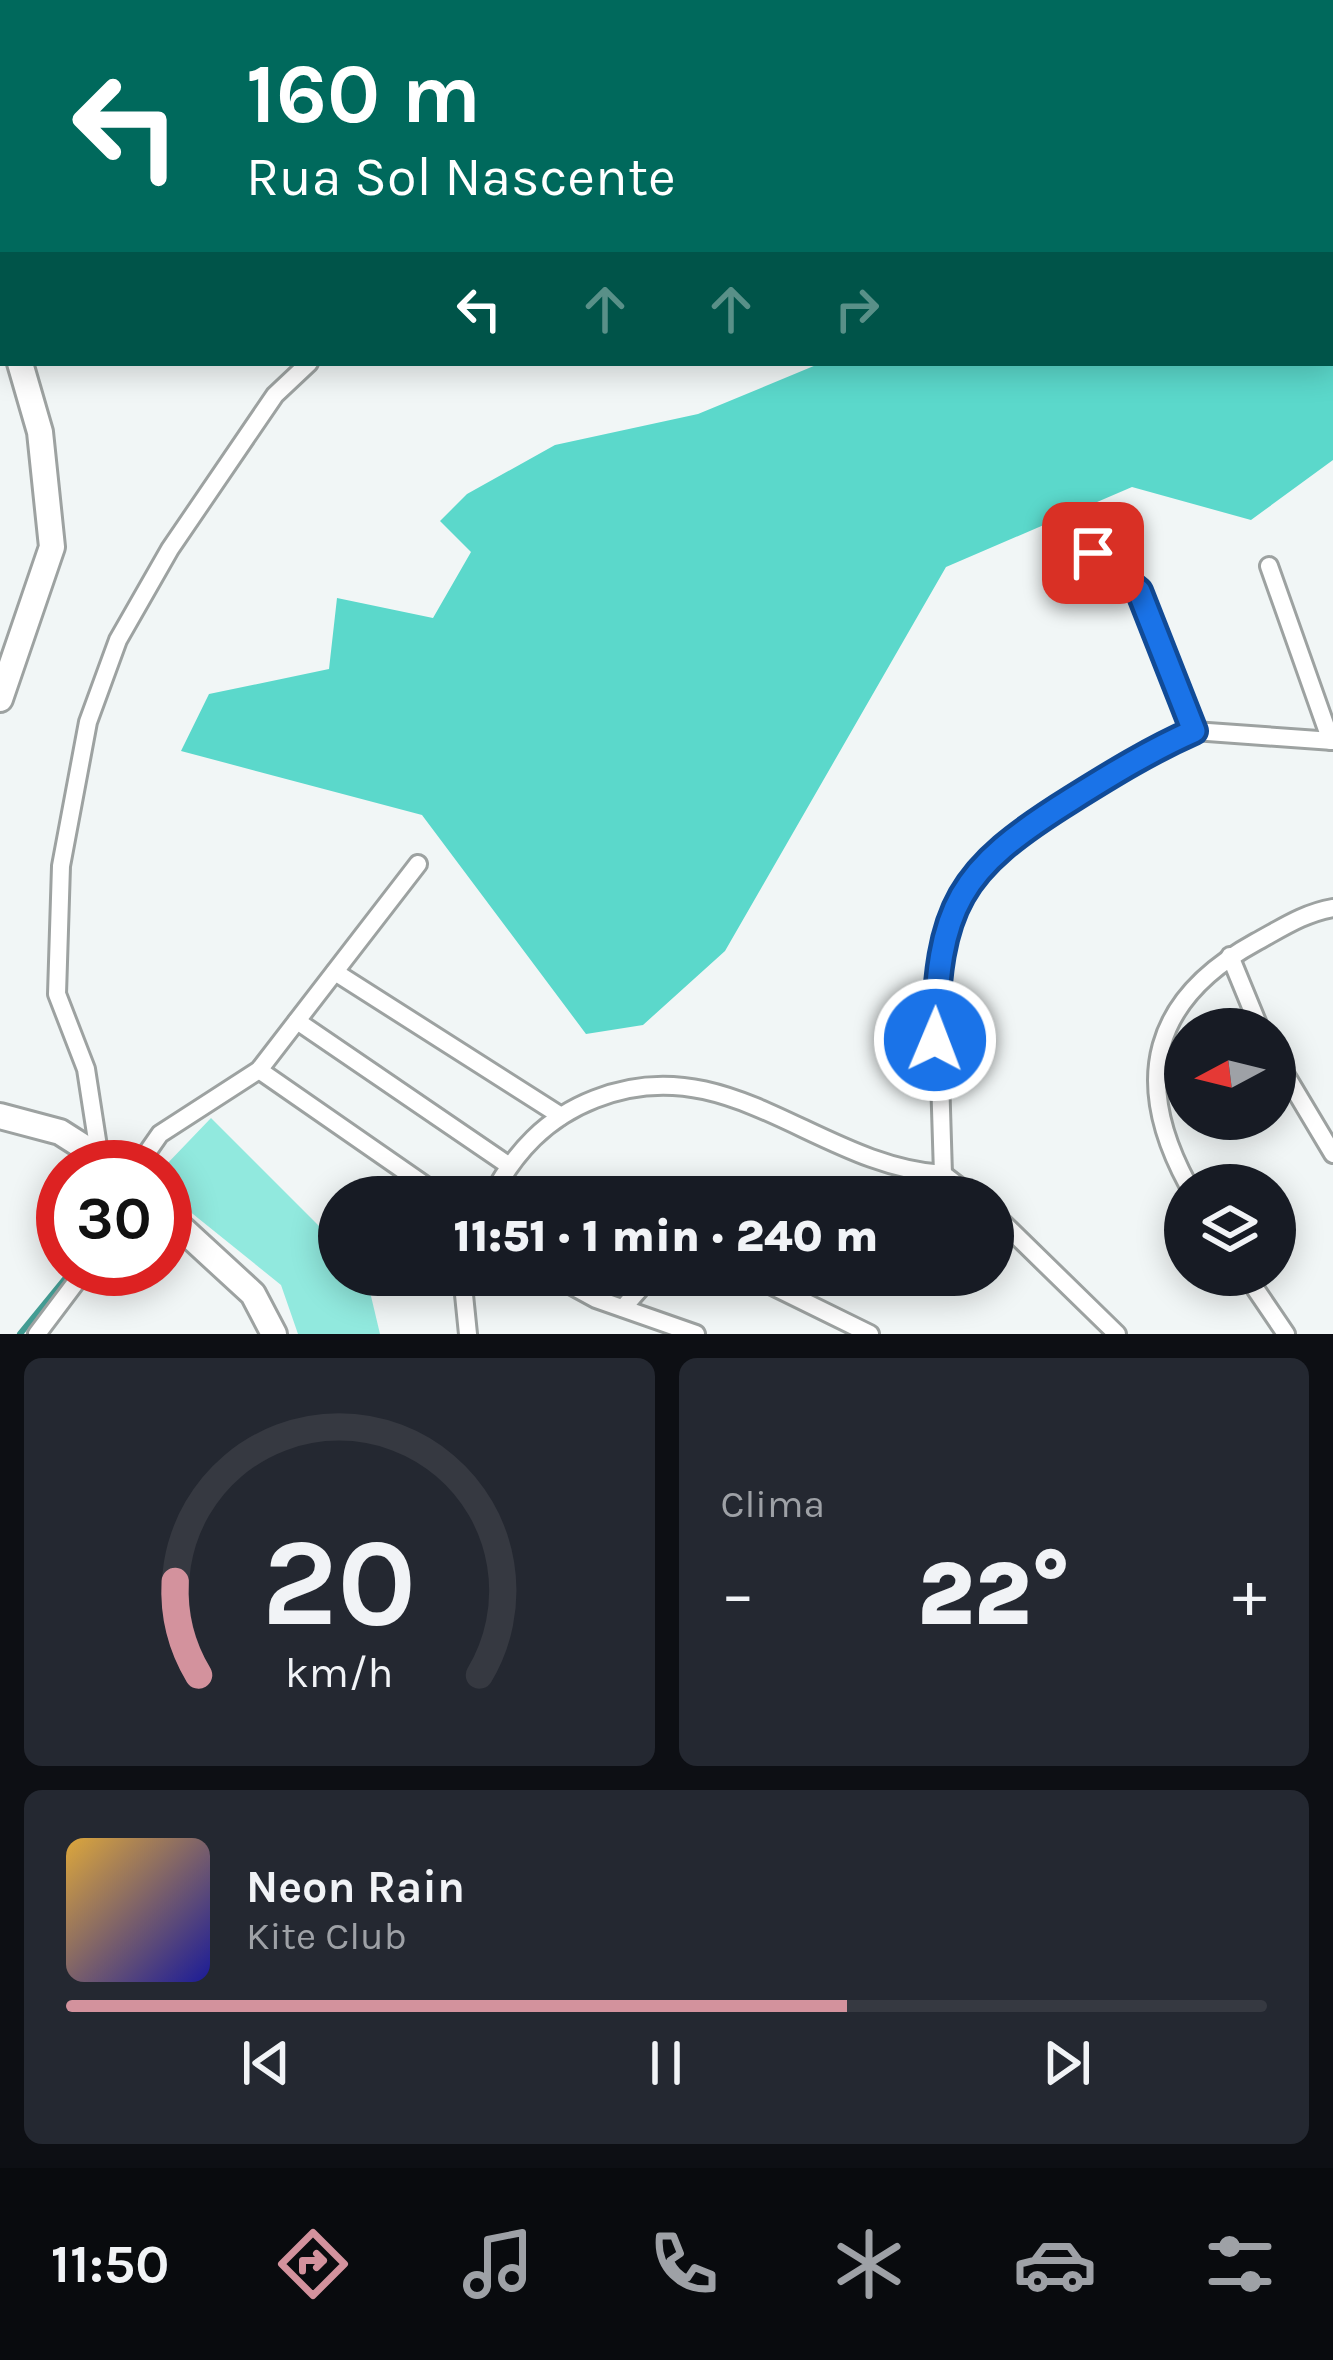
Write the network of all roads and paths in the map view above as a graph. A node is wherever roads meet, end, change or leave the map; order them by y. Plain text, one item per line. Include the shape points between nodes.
1 (21, 366) edge
2 (306, 366) edge
3 (1093, 553) dead end
4 (1269, 566) dead end
5 (0, 699) edge
6 (1194, 731) junction
7 (1332, 741) edge
8 (418, 864) dead end
9 (1333, 908) edge
10 (1230, 956) junction
11 (334, 972) junction
12 (1251, 1008) edge
13 (296, 1021) junction
14 (259, 1070) junction
15 (1296, 1093) edge
16 (0, 1116) edge
17 (561, 1116) junction
18 (73, 1140) edge
19 (102, 1140) edge
20 (156, 1140) edge
21 (1333, 1154) edge
22 (1180, 1164) edge
23 (508, 1165) junction
24 (943, 1174) junction
25 (412, 1176) edge
26 (502, 1176) edge
27 (946, 1176) edge
28 (1014, 1233) edge
29 (192, 1238) edge
30 (66, 1296) edge
31 (464, 1296) edge
32 (598, 1296) edge
33 (634, 1296) edge
34 (793, 1296) edge
35 (1260, 1296) edge
36 (623, 1308) junction
37 (37, 1334) edge
38 (274, 1334) edge
39 (468, 1334) edge
40 (696, 1334) edge
41 (870, 1334) edge
42 (1117, 1334) edge
43 (1286, 1334) edge

1 - 5 main road via 40,432 52,547
2 - 19 street via 275,394 170,549 118,640 88,722 62,866 57,994
3 - 6 street via 1139,591
4 - 7 street
6 - 7 street
6 - 24 street via 1001,844 958,899 937,980
8 - 11 street
9 - 10 street via 1310,912
10 - 12 street
10 - 22 street via 1186,993 1162,1044 1158,1106
11 - 13 street
11 - 17 street
13 - 14 street
13 - 23 street
14 - 20 street
14 - 25 street
15 - 21 street
16 - 18 main road
17 - 23 street
17 - 24 street via 616,1090 682,1082 883,1164
23 - 26 street
24 - 27 street
28 - 42 street
29 - 38 main road via 253,1294
30 - 37 street
31 - 39 street
32 - 36 street
33 - 36 street
34 - 41 street
35 - 43 street
36 - 40 street

